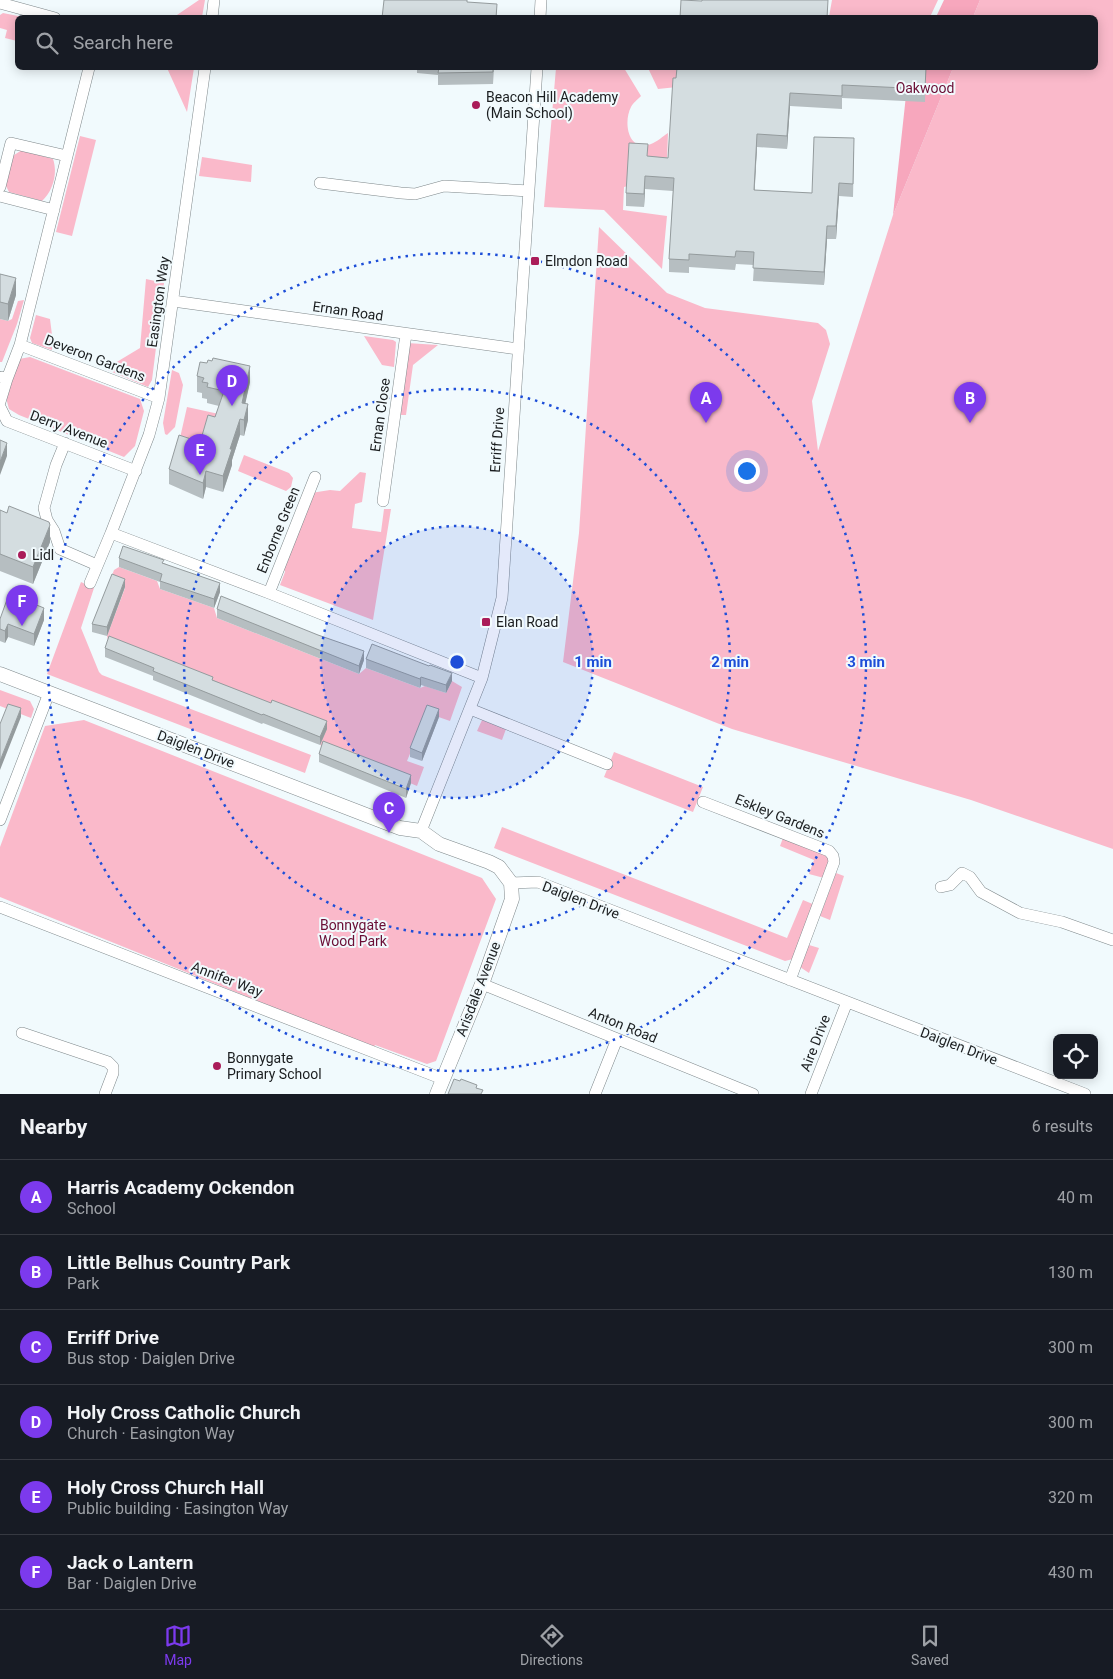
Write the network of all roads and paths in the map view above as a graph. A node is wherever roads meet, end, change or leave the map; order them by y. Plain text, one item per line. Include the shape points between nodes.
1 (214, 0) edge
2 (541, 0) edge
3 (0, 3) edge
4 (44, 15) edge
5 (212, 15) edge
6 (540, 15) edge
7 (88, 70) edge
8 (205, 70) edge
9 (537, 70) edge
10 (67, 156) junction
11 (320, 183) dead end
12 (0, 187) edge
13 (529, 191) junction
14 (0, 196) edge
15 (54, 210) junction
16 (173, 301) junction
17 (406, 334) junction
18 (20, 345) junction
19 (518, 349) junction
20 (3, 378) edge
21 (159, 398) junction
22 (0, 402) edge
23 (0, 407) edge
24 (65, 444) junction
25 (136, 471) junction
26 (315, 477) dead end
27 (383, 501) dead end
28 (111, 533) junction
29 (98, 565) junction
30 (90, 582) dead end
31 (269, 593) junction
32 (0, 674) edge
33 (482, 678) junction
34 (49, 693) junction
35 (470, 709) junction
36 (607, 764) dead end
37 (703, 802) dead end
38 (0, 819) edge
39 (421, 831) junction
40 (511, 883) junction
41 (942, 888) dead end
42 (0, 907) edge
43 (1113, 940) edge
44 (790, 980) junction
45 (482, 984) junction
46 (846, 1002) junction
47 (22, 1033) dead end
48 (617, 1039) junction
49 (443, 1079) junction
50 (105, 1094) edge
51 (437, 1094) edge
52 (596, 1094) edge
53 (753, 1094) edge
54 (811, 1094) edge
55 (1085, 1094) edge

1 - 5 street
2 - 6 street
3 - 4 street
7 - 10 street
8 - 16 street, Easington Way
9 - 13 street, Erriff Drive
10 - 12 street via 11,143
10 - 15 street
11 - 13 street via 401,194 415,194 444,186
13 - 19 street, Erriff Drive
14 - 15 street
15 - 18 street
16 - 17 street, Ernan Road
16 - 21 street, Easington Way
17 - 19 street, Ernan Road
17 - 27 street, Ernan Close
18 - 20 street
18 - 21 street, Deveron Gardens
19 - 33 street, Erriff Drive via 502,598
20 - 22 street
21 - 25 street, Easington Way
23 - 24 street, Derry Avenue via 7,421
24 - 25 street, Derry Avenue
24 - 29 street via 44,508 46,520 60,549
25 - 28 street, Easington Way
26 - 31 street, Enborne Green
28 - 29 street
28 - 31 street
29 - 30 street
31 - 33 street
32 - 34 street, Daiglen Drive
33 - 35 street, Erriff Drive
34 - 38 street
34 - 39 street, Daiglen Drive via 400,828
35 - 36 street
35 - 39 street, Erriff Drive
37 - 44 street, Eskley Gardens via 829,851 833,856 834,862
39 - 40 street, Daiglen Drive via 439,844 499,867
40 - 44 street, Daiglen Drive via 538,882
40 - 45 street, Arisdale Avenue via 512,899
41 - 43 street via 962,873 970,877 981,892 1020,913 1062,922
42 - 49 street, Annifer Way
44 - 46 street, Daiglen Drive
45 - 48 street, Anton Road
45 - 49 street, Arisdale Avenue
46 - 54 street, Aire Drive
46 - 55 street, Daiglen Drive
47 - 50 street via 108,1062 113,1073
48 - 52 street
48 - 53 street, Anton Road
49 - 51 street, Arisdale Avenue

